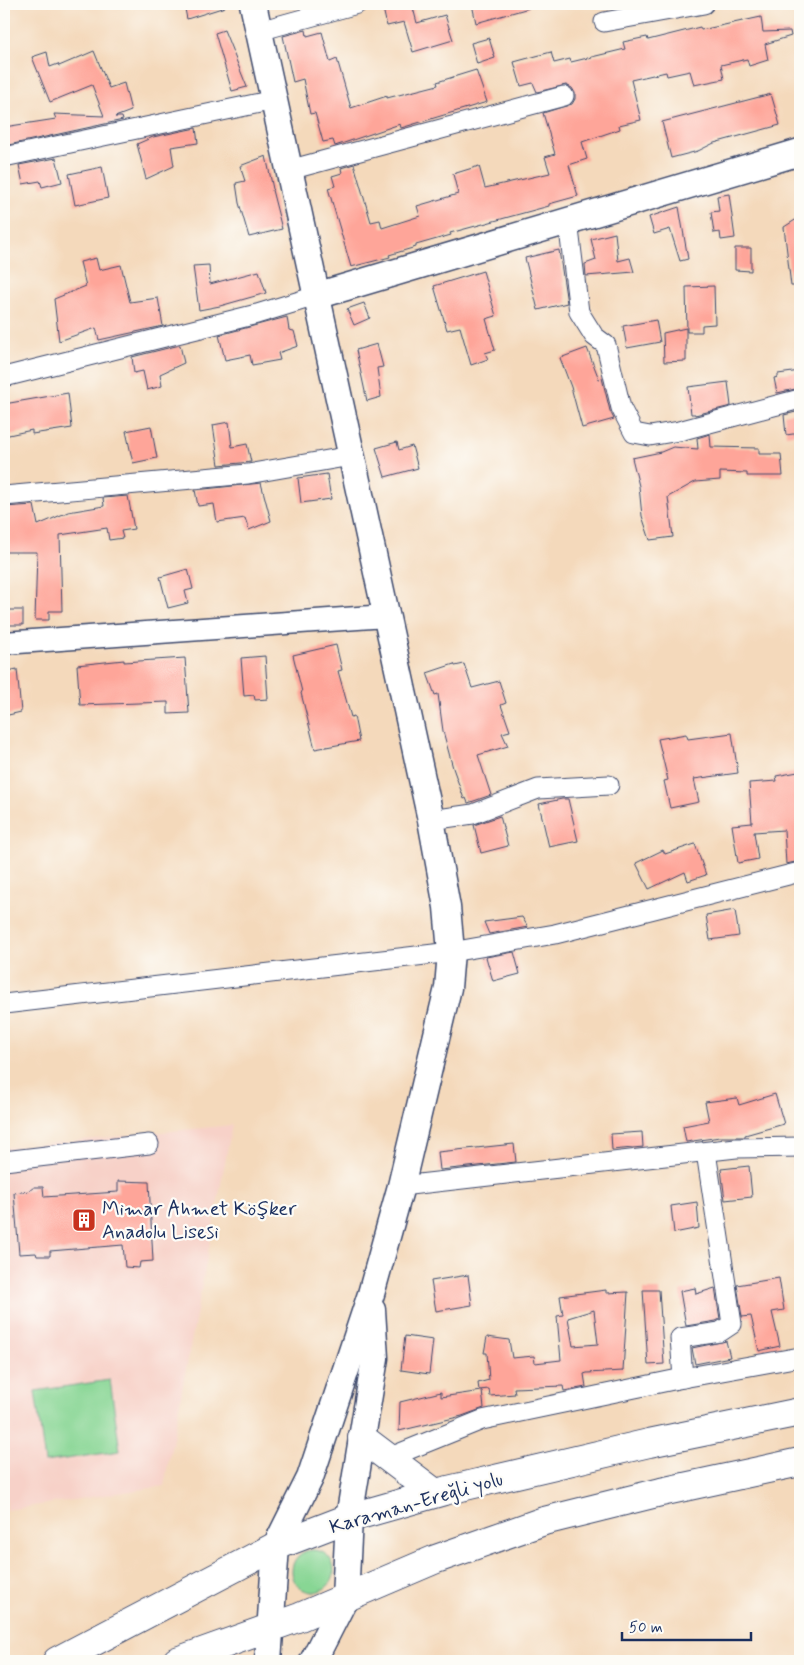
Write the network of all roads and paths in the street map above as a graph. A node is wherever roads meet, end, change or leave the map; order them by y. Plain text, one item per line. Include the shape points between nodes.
1 (253, 4) edge
2 (357, 4) edge
3 (704, 4) edge
4 (604, 22) dead end
5 (259, 31) junction
6 (564, 96) dead end
7 (274, 100) junction
8 (800, 152) edge
9 (4, 158) edge
10 (289, 170) junction
11 (568, 221) junction
12 (316, 296) junction
13 (4, 377) edge
14 (800, 399) edge
15 (351, 456) junction
16 (4, 496) edge
17 (386, 616) junction
18 (4, 643) edge
19 (609, 785) dead end
20 (430, 820) junction
21 (800, 872) edge
22 (451, 952) junction
23 (4, 1004) edge
24 (149, 1144) dead end
25 (800, 1147) edge
26 (706, 1152) junction
27 (4, 1161) edge
28 (401, 1186) junction
29 (372, 1294) junction
30 (800, 1357) edge
31 (683, 1378) junction
32 (800, 1412) edge
33 (362, 1438) junction
34 (388, 1458) junction
35 (800, 1462) edge
36 (435, 1493) junction
37 (349, 1518) junction
38 (276, 1546) junction
39 (345, 1598) junction
40 (271, 1628) junction
41 (57, 1661) edge
42 (177, 1661) edge
43 (268, 1661) edge
44 (313, 1661) edge

1 - 5 main road
2 - 5 street
3 - 4 street
5 - 7 main road
6 - 10 street
7 - 9 street
7 - 10 main road
8 - 11 main road
10 - 12 main road
11 - 12 main road
11 - 14 street via 579,312 594,336 606,345 621,408 634,433 650,436
12 - 13 street via 257,314
12 - 15 main road
15 - 16 street via 248,474
15 - 17 main road
17 - 18 street
17 - 20 main road
19 - 20 street via 538,789 473,814
20 - 22 main road via 447,907
21 - 22 street via 555,934
22 - 23 street
22 - 28 main road via 448,988
24 - 27 street
25 - 26 street
26 - 28 street
26 - 31 street via 732,1324 720,1332 680,1338
28 - 29 main road
29 - 33 main road via 375,1358
29 - 38 main road via 310,1478
30 - 31 street
31 - 34 street via 482,1420
32 - 36 highway, Karaman-Ereğli yolu via 649,1442
33 - 34 highway
33 - 37 main road
34 - 36 highway
35 - 39 highway via 544,1521 436,1559
36 - 37 highway, Karaman-Ereğli yolu
37 - 38 highway, Karaman-Ereğli yolu
37 - 39 main road
38 - 40 main road
38 - 41 highway, Karaman-Ereğli yolu
39 - 40 highway
39 - 44 main road
40 - 42 highway
40 - 43 main road

